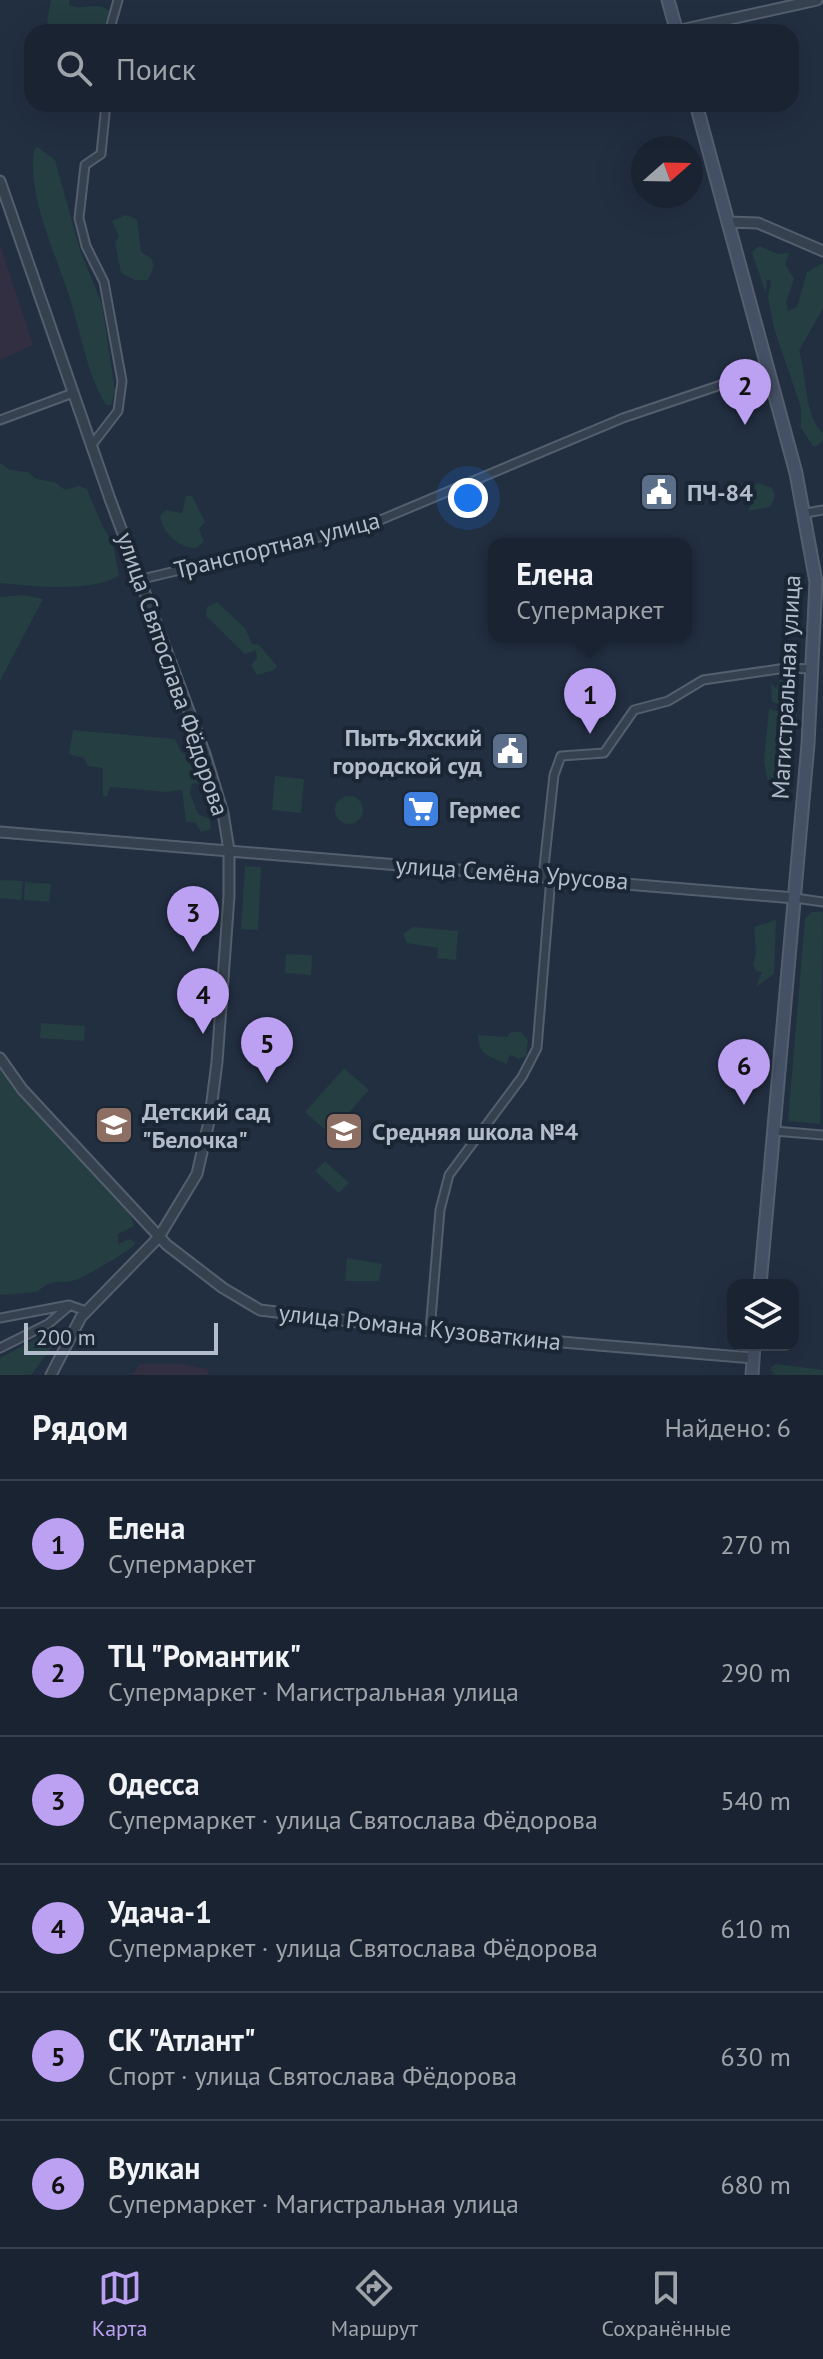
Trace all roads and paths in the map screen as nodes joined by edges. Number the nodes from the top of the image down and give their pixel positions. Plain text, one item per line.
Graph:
1 (118, 0) edge
2 (668, 0) edge
3 (817, 0) edge
4 (111, 24) edge
5 (674, 24) edge
6 (708, 24) edge
7 (105, 112) edge
8 (698, 112) edge
9 (0, 181) edge
10 (729, 222) junction
11 (823, 251) edge
12 (768, 369) junction
13 (73, 393) junction
14 (0, 420) edge
15 (91, 446) junction
16 (823, 510) edge
17 (806, 513) junction
18 (142, 579) junction
19 (813, 669) junction
20 (0, 832) edge
21 (229, 850) junction
22 (547, 876) junction
23 (795, 898) junction
24 (823, 902) edge
25 (0, 1058) edge
26 (774, 1131) junction
27 (823, 1135) edge
28 (159, 1237) junction
29 (761, 1279) edge
30 (69, 1305) junction
31 (86, 1311) junction
32 (0, 1318) edge
33 (430, 1331) junction
34 (0, 1348) edge
35 (754, 1351) edge
36 (753, 1358) junction
37 (51, 1375) edge
38 (752, 1375) edge

1 - 4 street
2 - 5 main road
3 - 6 street
7 - 15 street
8 - 10 main road, Магистральная улица
9 - 13 street, улица Святослава Фёдорова
10 - 11 street
10 - 12 main road, Магистральная улица
12 - 17 main road, Магистральная улица
12 - 18 street, Транспортная улица
13 - 14 street
13 - 15 street, улица Святослава Фёдорова
15 - 18 street, улица Святослава Фёдорова
16 - 17 street
17 - 19 main road, Магистральная улица
18 - 21 street, улица Святослава Фёдорова
19 - 22 street
19 - 23 main road, Магистральная улица
20 - 21 street
21 - 22 street, улица Семёна Урусова
21 - 28 street, улица Святослава Фёдорова
22 - 23 street, улица Семёна Урусова
22 - 33 street
23 - 24 street
23 - 26 main road, Магистральная улица
25 - 28 street, улица Романа Кузоваткина
26 - 27 street
26 - 29 main road, Магистральная улица
28 - 31 street, улица Святослава Фёдорова
28 - 33 street, улица Романа Кузоваткина
30 - 31 street
30 - 32 street
30 - 34 street
31 - 37 street, улица Святослава Фёдорова
33 - 36 street, улица Романа Кузоваткина
35 - 36 main road
36 - 38 main road

